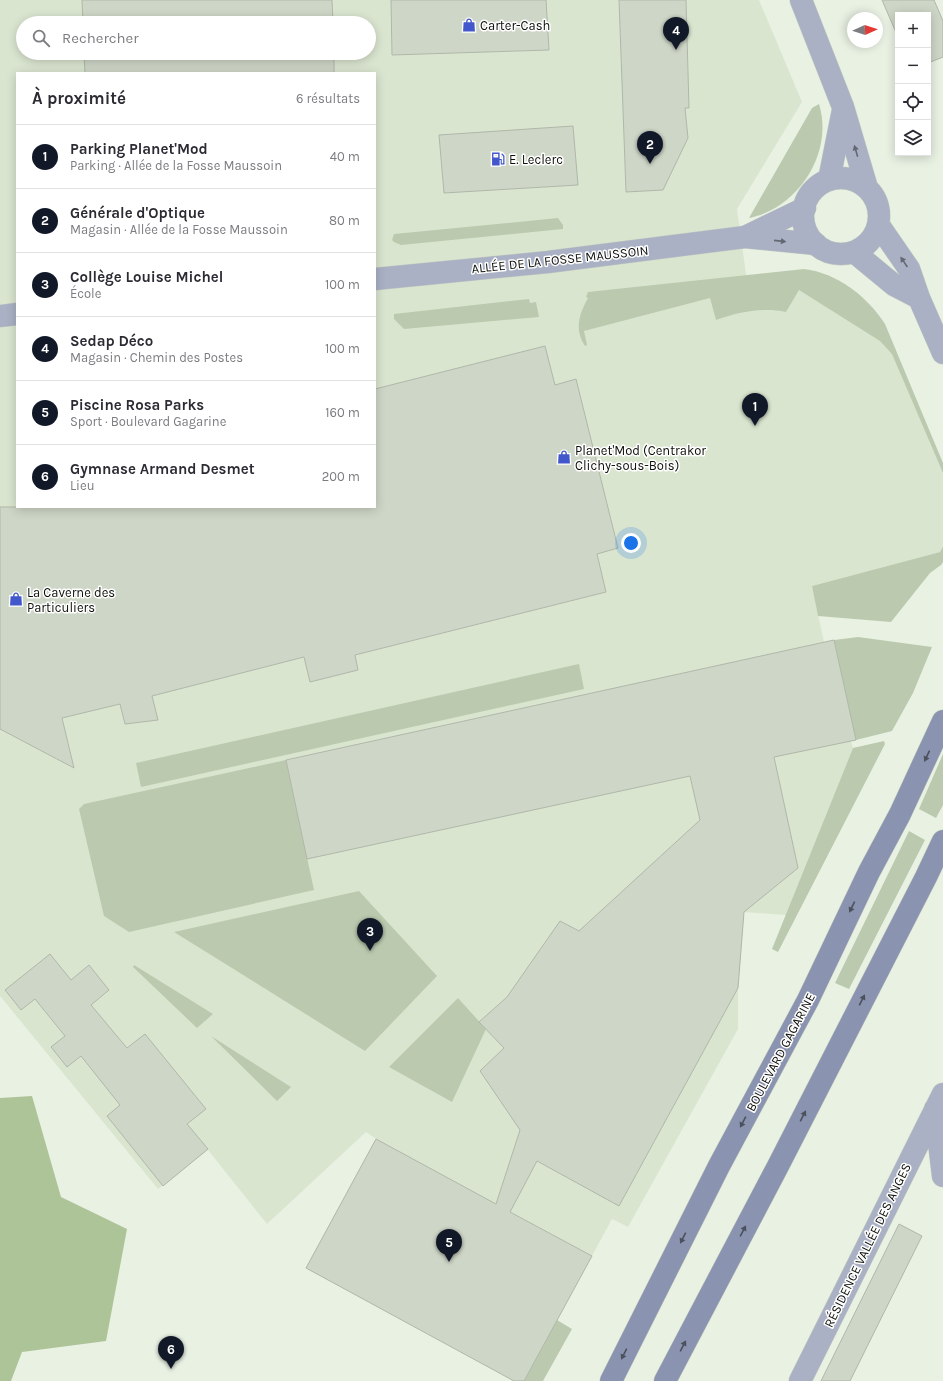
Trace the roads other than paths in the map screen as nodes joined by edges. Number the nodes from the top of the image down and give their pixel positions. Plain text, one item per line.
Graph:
1 (800, 0) edge
2 (844, 107) junction
3 (829, 180) junction
4 (867, 188) junction
5 (805, 208) junction
6 (878, 224) junction
7 (745, 237) junction
8 (816, 244) junction
9 (854, 252) junction
10 (376, 279) edge
11 (919, 298) junction
12 (16, 314) edge
13 (0, 316) edge
14 (943, 353) edge
15 (943, 720) edge
16 (943, 841) edge
17 (934, 878) edge
18 (939, 1101) edge
19 (943, 1176) edge
20 (611, 1381) edge
21 (665, 1381) edge
22 (800, 1381) edge

1 - 2 street
2 - 3 street
4 -> 2 street
3 - 4 street
3 - 5 street
4 - 6 street
5 - 7 street, ALLÉE DE LA FOSSE MAUSSOIN
5 - 8 street
6 - 9 street
11 -> 6 street
7 -> 8 street, ALLÉE DE LA FOSSE MAUSSOIN
7 - 10 street, ALLÉE DE LA FOSSE MAUSSOIN
8 - 9 street
9 - 11 street
11 - 14 street
12 - 13 street
15 -> 20 main road, BOULEVARD GAGARINE
16 - 17 main road
21 -> 17 main road
18 - 19 street, RÉSIDENCE VALLÉE DES ANGES
18 - 22 street, RÉSIDENCE VALLÉE DES ANGES

